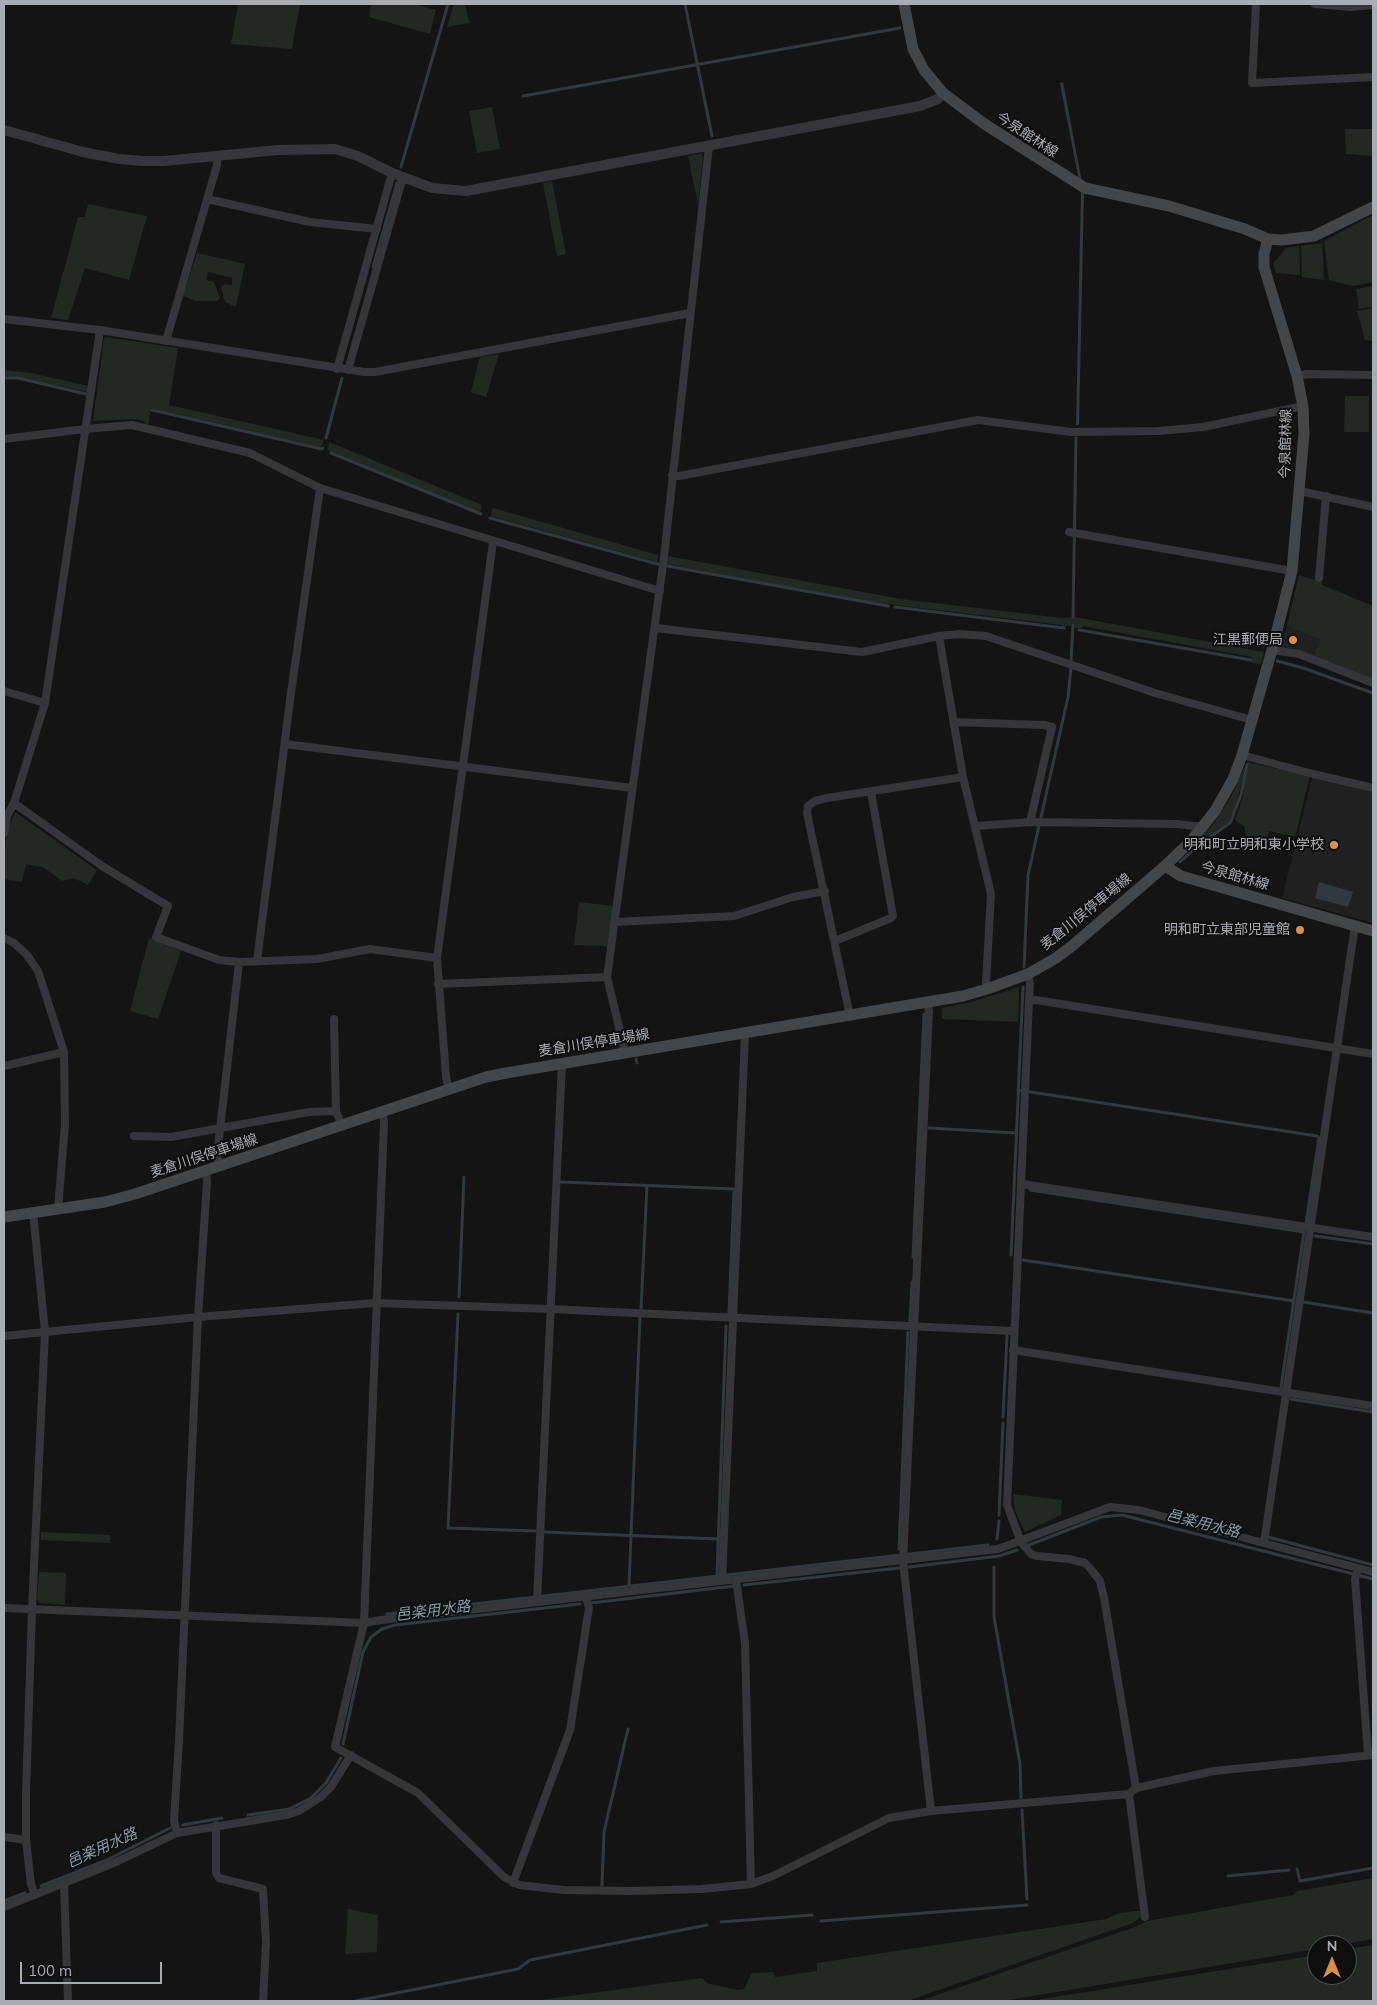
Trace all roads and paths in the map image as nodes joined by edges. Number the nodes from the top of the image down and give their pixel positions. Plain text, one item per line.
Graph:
1 (904, 4) edge
2 (1256, 4) edge
3 (1315, 4) edge
4 (1373, 5) edge
5 (1373, 77) edge
6 (943, 93) junction
7 (4, 130) edge
8 (708, 146) junction
9 (217, 156) junction
10 (392, 173) junction
11 (403, 177) junction
12 (208, 199) junction
13 (1373, 207) edge
14 (377, 229) junction
15 (1268, 239) junction
16 (690, 313) junction
17 (4, 320) edge
18 (100, 330) junction
19 (166, 341) junction
20 (338, 368) junction
21 (348, 370) junction
22 (1373, 375) edge
23 (1297, 376) junction
24 (1303, 406) junction
25 (86, 429) junction
26 (4, 440) edge
27 (672, 475) junction
28 (320, 488) junction
29 (1300, 491) junction
30 (1326, 496) junction
31 (1373, 507) edge
32 (1070, 532) dead end
33 (493, 542) junction
34 (1292, 571) junction
35 (1319, 578) dead end
36 (660, 591) junction
37 (656, 628) junction
38 (938, 636) junction
39 (1272, 650) junction
40 (1373, 683) edge
41 (4, 691) edge
42 (45, 703) junction
43 (1252, 720) junction
44 (954, 722) junction
45 (285, 744) junction
46 (1242, 755) junction
47 (462, 766) junction
48 (963, 777) junction
49 (632, 788) junction
50 (1373, 788) edge
51 (871, 792) junction
52 (14, 803) junction
53 (6, 816) edge
54 (1030, 822) junction
55 (976, 826) junction
56 (1202, 827) junction
57 (4, 833) edge
58 (1165, 866) junction
59 (825, 891) junction
60 (616, 922) junction
61 (1355, 925) junction
62 (1373, 931) edge
63 (4, 938) edge
64 (835, 941) junction
65 (437, 958) junction
66 (257, 961) junction
67 (239, 962) junction
68 (1028, 974) junction
69 (607, 977) junction
70 (438, 984) junction
71 (987, 989) junction
72 (1029, 1001) junction
73 (927, 1003) junction
74 (850, 1016) junction
75 (334, 1019) dead end
76 (744, 1034) junction
77 (1336, 1048) junction
78 (64, 1052) junction
79 (625, 1052) junction
80 (1373, 1054) edge
81 (562, 1063) junction
82 (4, 1066) edge
83 (449, 1090) junction
84 (336, 1111) junction
85 (382, 1112) junction
86 (342, 1126) junction
87 (221, 1129) junction
88 (134, 1136) dead end
89 (220, 1167) junction
90 (206, 1172) junction
91 (1022, 1184) junction
92 (58, 1209) junction
93 (33, 1212) junction
94 (4, 1217) edge
95 (1310, 1228) junction
96 (1373, 1237) edge
97 (375, 1303) junction
98 (550, 1309) junction
99 (198, 1317) junction
100 (733, 1318) junction
101 (914, 1328) junction
102 (1014, 1331) junction
103 (45, 1332) junction
104 (4, 1336) edge
105 (1013, 1350) junction
106 (1286, 1393) junction
107 (1373, 1406) edge
108 (1021, 1542) junction
109 (1264, 1543) junction
110 (903, 1560) junction
111 (1357, 1572) junction
112 (1373, 1572) edge
113 (736, 1580) junction
114 (722, 1581) junction
115 (586, 1597) junction
116 (537, 1602) junction
117 (4, 1608) edge
118 (32, 1609) junction
119 (184, 1616) junction
120 (364, 1623) junction
121 (351, 1755) junction
122 (1371, 1755) edge
123 (1136, 1788) junction
124 (1129, 1794) junction
125 (931, 1811) junction
126 (216, 1825) junction
127 (177, 1833) junction
128 (4, 1837) edge
129 (26, 1840) junction
130 (513, 1883) junction
131 (64, 1884) junction
132 (751, 1884) junction
133 (35, 1895) junction
134 (4, 1907) edge
135 (1146, 1917) dead end
136 (68, 2001) edge
137 (263, 2001) edge

1 - 6 main road, 今泉館林線
2 - 5 street
3 - 4 street
6 - 8 street
6 - 15 main road, 今泉館林線
7 - 9 street
8 - 11 street
8 - 16 street
9 - 10 street
9 - 12 street
10 - 11 street
10 - 14 street
11 - 21 street
12 - 14 street
12 - 19 street
13 - 15 main road
14 - 20 street
15 - 23 main road, 今泉館林線
16 - 21 street
16 - 27 street
17 - 18 street
18 - 19 street
18 - 25 street
19 - 20 street
20 - 21 street
22 - 23 street
23 - 24 main road, 今泉館林線
24 - 27 street
24 - 29 main road, 今泉館林線
25 - 26 street
25 - 28 street
25 - 42 street
27 - 36 street
28 - 33 street
28 - 45 street
29 - 30 street
29 - 34 main road, 今泉館林線
30 - 31 street
30 - 35 street
32 - 34 street
33 - 36 street
33 - 47 street
34 - 39 main road, 今泉館林線
36 - 37 street
37 - 38 street
37 - 49 street
38 - 43 street
38 - 44 street
39 - 40 street
39 - 43 main road, 今泉館林線
41 - 42 street
42 - 52 street
43 - 46 main road, 今泉館林線
44 - 48 street
44 - 54 street
45 - 47 street
45 - 66 street
46 - 50 street
46 - 56 main road, 今泉館林線
47 - 49 street
47 - 65 street
48 - 51 street
48 - 55 street
49 - 60 street
51 - 59 street
51 - 64 street
52 - 53 street
52 - 67 street
53 - 57 street
54 - 55 street
54 - 56 street
55 - 71 street
56 - 58 main road, 今泉館林線
58 - 61 main road, 今泉館林線
58 - 68 main road, 麦倉川俣停車場線
59 - 60 street
59 - 64 street
60 - 69 street
61 - 62 main road, 今泉館林線
61 - 77 street
63 - 78 street
64 - 74 street
65 - 66 street
65 - 70 street
66 - 67 street
67 - 87 street
68 - 71 main road, 麦倉川俣停車場線
68 - 72 street
69 - 70 street
69 - 79 street
70 - 83 street
71 - 73 main road, 麦倉川俣停車場線
72 - 77 street
72 - 91 street
73 - 74 main road, 麦倉川俣停車場線
73 - 101 street
74 - 76 main road, 麦倉川俣停車場線
75 - 84 street
76 - 79 main road, 麦倉川俣停車場線
76 - 100 street
77 - 80 street
77 - 95 street
78 - 82 street
78 - 92 street
79 - 81 main road, 麦倉川俣停車場線
81 - 83 main road, 麦倉川俣停車場線
81 - 98 street
83 - 85 main road, 麦倉川俣停車場線
84 - 86 street
84 - 87 street
85 - 86 main road, 麦倉川俣停車場線
85 - 97 street
86 - 89 main road, 麦倉川俣停車場線
87 - 88 street
87 - 89 street
89 - 90 main road, 麦倉川俣停車場線
90 - 92 main road, 麦倉川俣停車場線
90 - 99 street
91 - 95 street
91 - 102 street
92 - 93 main road, 麦倉川俣停車場線
93 - 94 main road, 麦倉川俣停車場線
93 - 103 street
95 - 96 street
95 - 106 street
97 - 98 street
97 - 99 street
97 - 120 street
98 - 100 street
98 - 116 street
99 - 103 street
99 - 119 street
100 - 101 street
100 - 114 street
101 - 102 street
101 - 110 street
102 - 105 street
103 - 104 street
103 - 118 street
105 - 106 street
105 - 108 street
106 - 107 street
106 - 109 street
108 - 109 street
108 - 110 street
108 - 123 street
109 - 111 street
110 - 113 street
110 - 125 street
111 - 112 street
111 - 122 street
113 - 114 street
113 - 132 street
114 - 115 street
115 - 116 street
115 - 130 street
116 - 120 street
117 - 118 street
118 - 119 street
118 - 129 street
119 - 120 street
119 - 127 street
120 - 121 street
121 - 126 street
121 - 130 street
122 - 123 street
123 - 124 street
124 - 125 street
124 - 135 street
125 - 132 street
126 - 127 street
126 - 137 street
127 - 131 street
128 - 129 street
129 - 133 street
130 - 132 street
131 - 133 street
131 - 136 street
133 - 134 street

